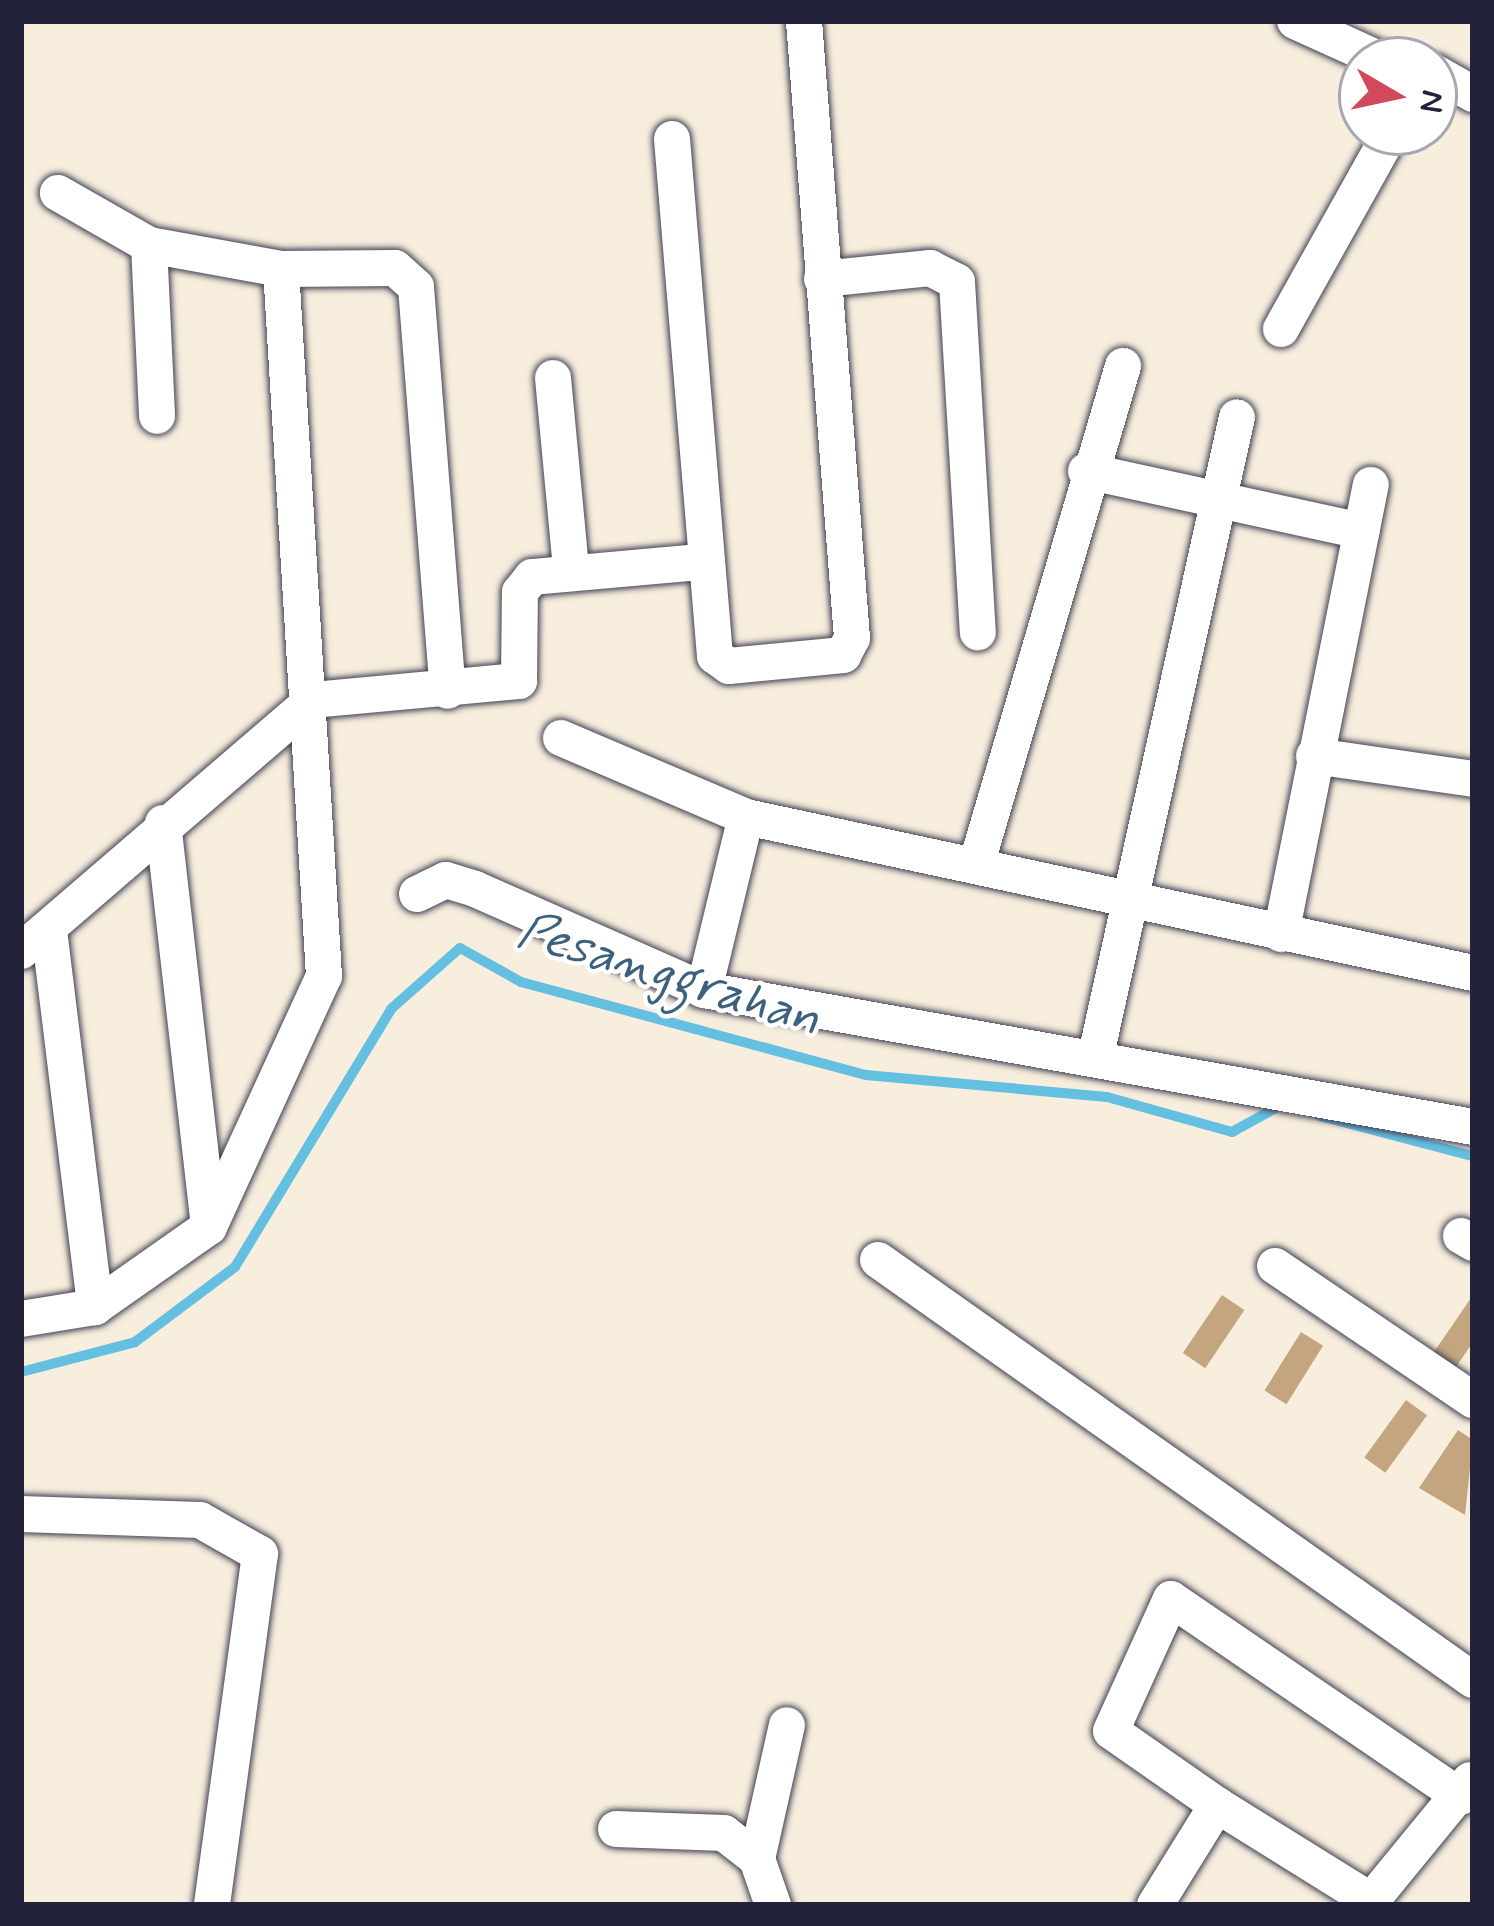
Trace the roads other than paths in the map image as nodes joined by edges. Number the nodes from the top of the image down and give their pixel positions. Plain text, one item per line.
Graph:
1 (804, 21) edge
2 (1295, 21) edge
3 (1338, 40) edge
4 (672, 139) dead end
5 (1378, 156) edge
6 (58, 193) dead end
7 (149, 244) junction
8 (281, 269) junction
9 (822, 279) junction
10 (1281, 328) dead end
11 (1124, 366) dead end
12 (554, 378) dead end
13 (157, 416) dead end
14 (1237, 417) dead end
15 (1086, 471) junction
16 (1371, 485) dead end
17 (1214, 499) junction
18 (1362, 531) junction
19 (701, 562) junction
20 (571, 570) junction
21 (978, 632) dead end
22 (448, 691) junction
23 (313, 700) junction
24 (561, 738) dead end
25 (1314, 755) junction
26 (1473, 778) edge
27 (746, 817) junction
28 (163, 823) junction
29 (979, 859) junction
30 (417, 894) dead end
31 (1131, 906) junction
32 (1281, 934) junction
33 (35, 940) edge
34 (1473, 973) edge
35 (704, 990) junction
36 (1096, 1055) junction
37 (1473, 1127) edge
38 (209, 1227) junction
39 (878, 1260) dead end
40 (1275, 1266) dead end
41 (95, 1307) junction
42 (21, 1319) edge
43 (1473, 1400) edge
44 (21, 1514) edge
45 (1473, 1680) edge
46 (788, 1725) dead end
47 (1217, 1805) junction
48 (616, 1829) dead end
49 (757, 1859) junction
50 (1370, 1903) edge
51 (212, 1905) edge
52 (773, 1905) edge
53 (1155, 1905) edge

1 - 9 street
2 - 3 street
4 - 19 street
5 - 10 street
6 - 7 street
7 - 8 street
7 - 13 street
8 - 22 street
8 - 23 street
9 - 19 street
9 - 21 street
11 - 15 street
12 - 20 street
14 - 17 street
15 - 17 street
15 - 29 street
16 - 18 street
17 - 18 street
17 - 31 street
18 - 25 street
19 - 20 street
20 - 22 street
22 - 23 street
23 - 28 street
23 - 38 street
24 - 27 street
25 - 26 street
25 - 32 street
27 - 29 street
27 - 35 street
28 - 33 street
28 - 38 street
29 - 31 street
30 - 35 street
31 - 32 street
31 - 36 street
32 - 34 street
33 - 41 street
35 - 36 street
36 - 37 street
38 - 41 street
39 - 45 street
40 - 43 street
41 - 42 street
44 - 51 street
46 - 49 street
47 - 50 street
47 - 50 street
47 - 53 street
48 - 49 street
49 - 52 street

